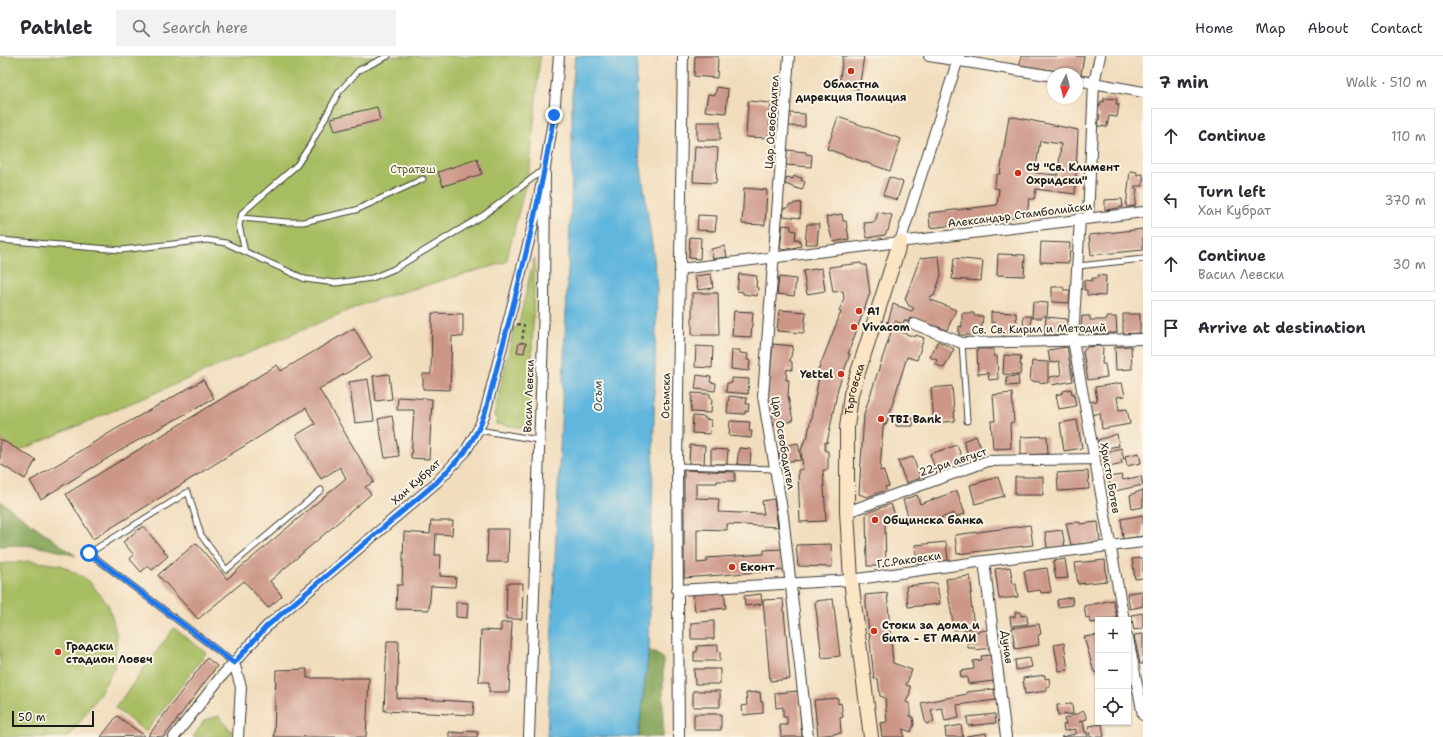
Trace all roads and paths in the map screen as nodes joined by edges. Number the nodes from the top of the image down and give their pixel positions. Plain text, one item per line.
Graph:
1 (388, 56) edge
2 (559, 56) edge
3 (683, 56) edge
4 (789, 56) edge
5 (929, 56) edge
6 (1100, 56) edge
7 (958, 58) edge
8 (1047, 75) edge
9 (1083, 81) edge
10 (1094, 83) junction
11 (1143, 92) edge
12 (546, 168) junction
13 (423, 179) dead end
14 (1143, 212) edge
15 (241, 218) junction
16 (1084, 218) junction
17 (0, 240) edge
18 (900, 242) junction
19 (245, 252) junction
20 (773, 259) junction
21 (1143, 259) edge
22 (1078, 266) junction
23 (680, 269) junction
24 (875, 318) junction
25 (517, 324) dead end
26 (914, 324) joint
27 (1143, 339) edge
28 (1073, 340) junction
29 (522, 343) dead end
30 (962, 343) junction
31 (967, 420) dead end
32 (478, 430) junction
33 (539, 440) junction
34 (1095, 459) junction
35 (677, 466) junction
36 (776, 469) junction
37 (321, 490) dead end
38 (847, 512) junction
39 (1143, 542) edge
40 (1110, 547) junction
41 (984, 561) junction
42 (851, 580) junction
43 (789, 584) junction
44 (677, 590) junction
45 (1123, 617) edge
46 (1131, 653) edge
47 (234, 663) junction
48 (1143, 715) edge
49 (174, 737) edge
50 (238, 737) edge
51 (529, 737) edge
52 (679, 737) edge
53 (808, 737) edge
54 (871, 737) edge
55 (1006, 737) edge

1 - 15 lane
2 - 12 street, Васил Левски
3 - 23 street, Осъмска
4 - 20 street, Цар Освободител
5 - 7 street
6 - 10 street
7 - 8 street
7 - 18 street, Търговска
9 - 10 street
10 - 11 street
10 - 16 street
12 - 19 lane
12 - 32 street, Хан Кубрат
12 - 33 street, Васил Левски
13 - 15 lane
14 - 16 street, Александър Стамболийски
15 - 19 lane
16 - 18 street, Александър Стамболийски
16 - 22 street, Христо Ботев
17 - 19 lane
18 - 20 street, Александър Стамболийски
18 - 24 street, Търговска
20 - 23 street, Александър Стамболийски
20 - 36 street, Цар Освободител
21 - 22 lane
22 - 28 street, Христо Ботев
23 - 35 street, Осъмска
24 - 26 path
24 - 38 street, Търговска
25 - 29 path
26 - 30 street, Св. Св. Кирил и Методий
27 - 28 street, Св. Св. Кирил и Методий
28 - 30 street, Св. Св. Кирил и Методий
28 - 34 street, Христо Ботев
30 - 31 lane
32 - 33 lane
32 - 47 street, Хан Кубрат
33 - 51 street, Васил Левски
34 - 38 street, 22-ри август
34 - 40 street, Христо Ботев
35 - 36 lane
35 - 44 street, Осъмска
36 - 43 street, Цар Освободител
37 - 47 lane
38 - 42 street, Търговска
39 - 40 street, Г.С.Раковски
40 - 41 street, Г.С.Раковски
40 - 45 street, Христо Ботев
41 - 42 street, Г.С.Раковски
41 - 55 street, Дунав
42 - 43 street, Г.С.Раковски
42 - 54 street, Търговска
43 - 44 street, Г.С.Раковски
43 - 53 street, Цар Освободител
44 - 52 street, Осъмска
46 - 48 street
47 - 49 street, Хан Кубрат
47 - 50 street

